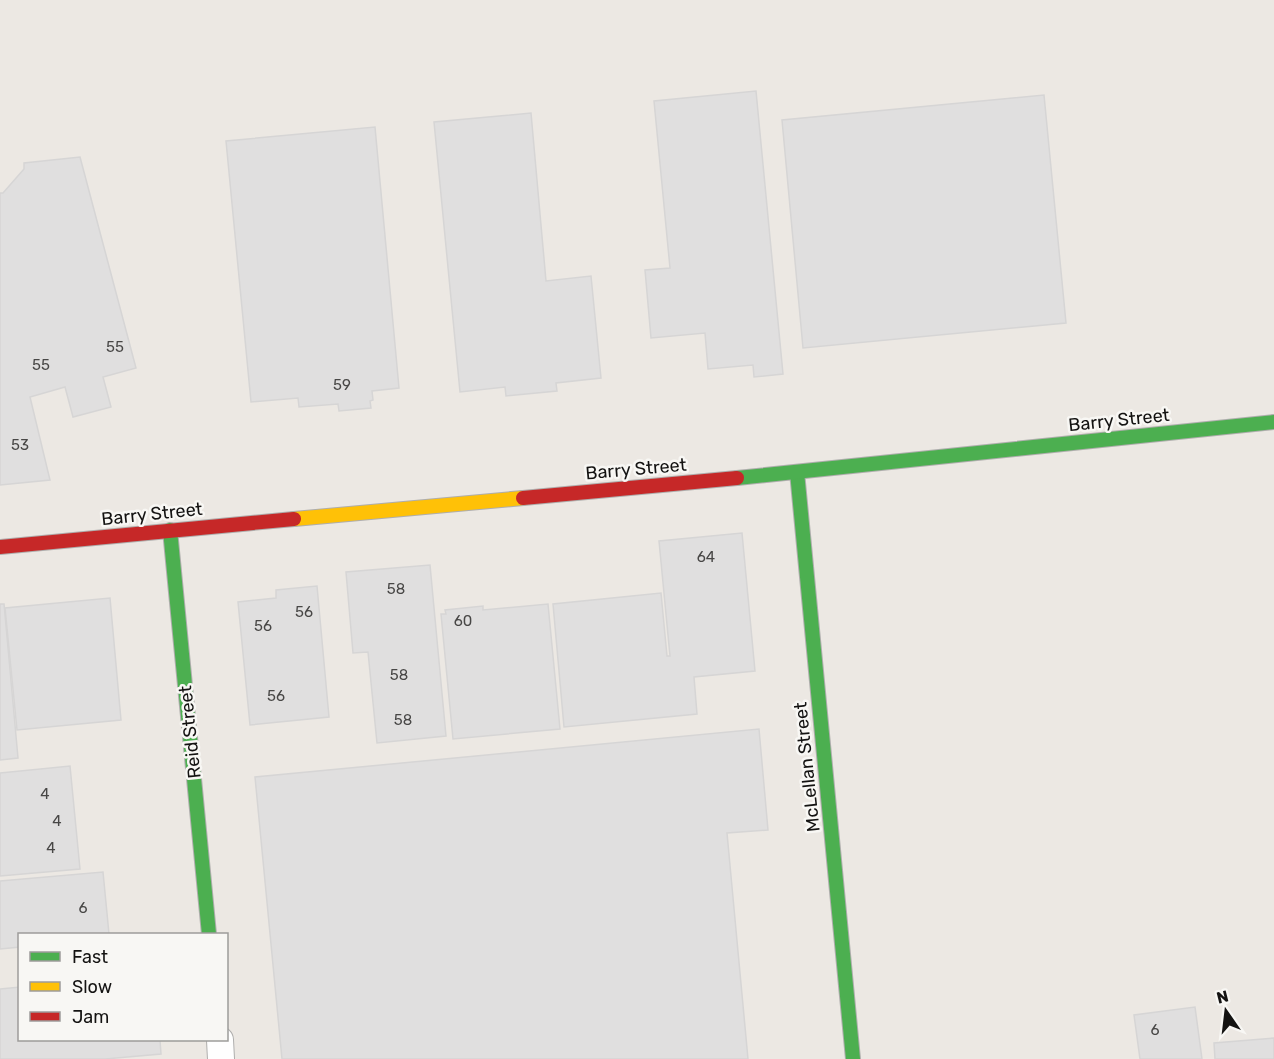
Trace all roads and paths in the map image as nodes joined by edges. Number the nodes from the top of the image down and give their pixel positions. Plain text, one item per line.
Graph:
1 (1274, 422) edge
2 (796, 472) junction
3 (170, 530) junction
4 (0, 547) edge
5 (209, 933) edge
6 (220, 1041) edge
7 (222, 1059) edge
8 (853, 1059) edge

1 - 2 main road, Barry Street
2 - 3 main road, Barry Street
2 - 8 main road, McLellan Street
3 - 4 main road, Barry Street
3 - 5 main road, Reid Street
6 - 7 street

